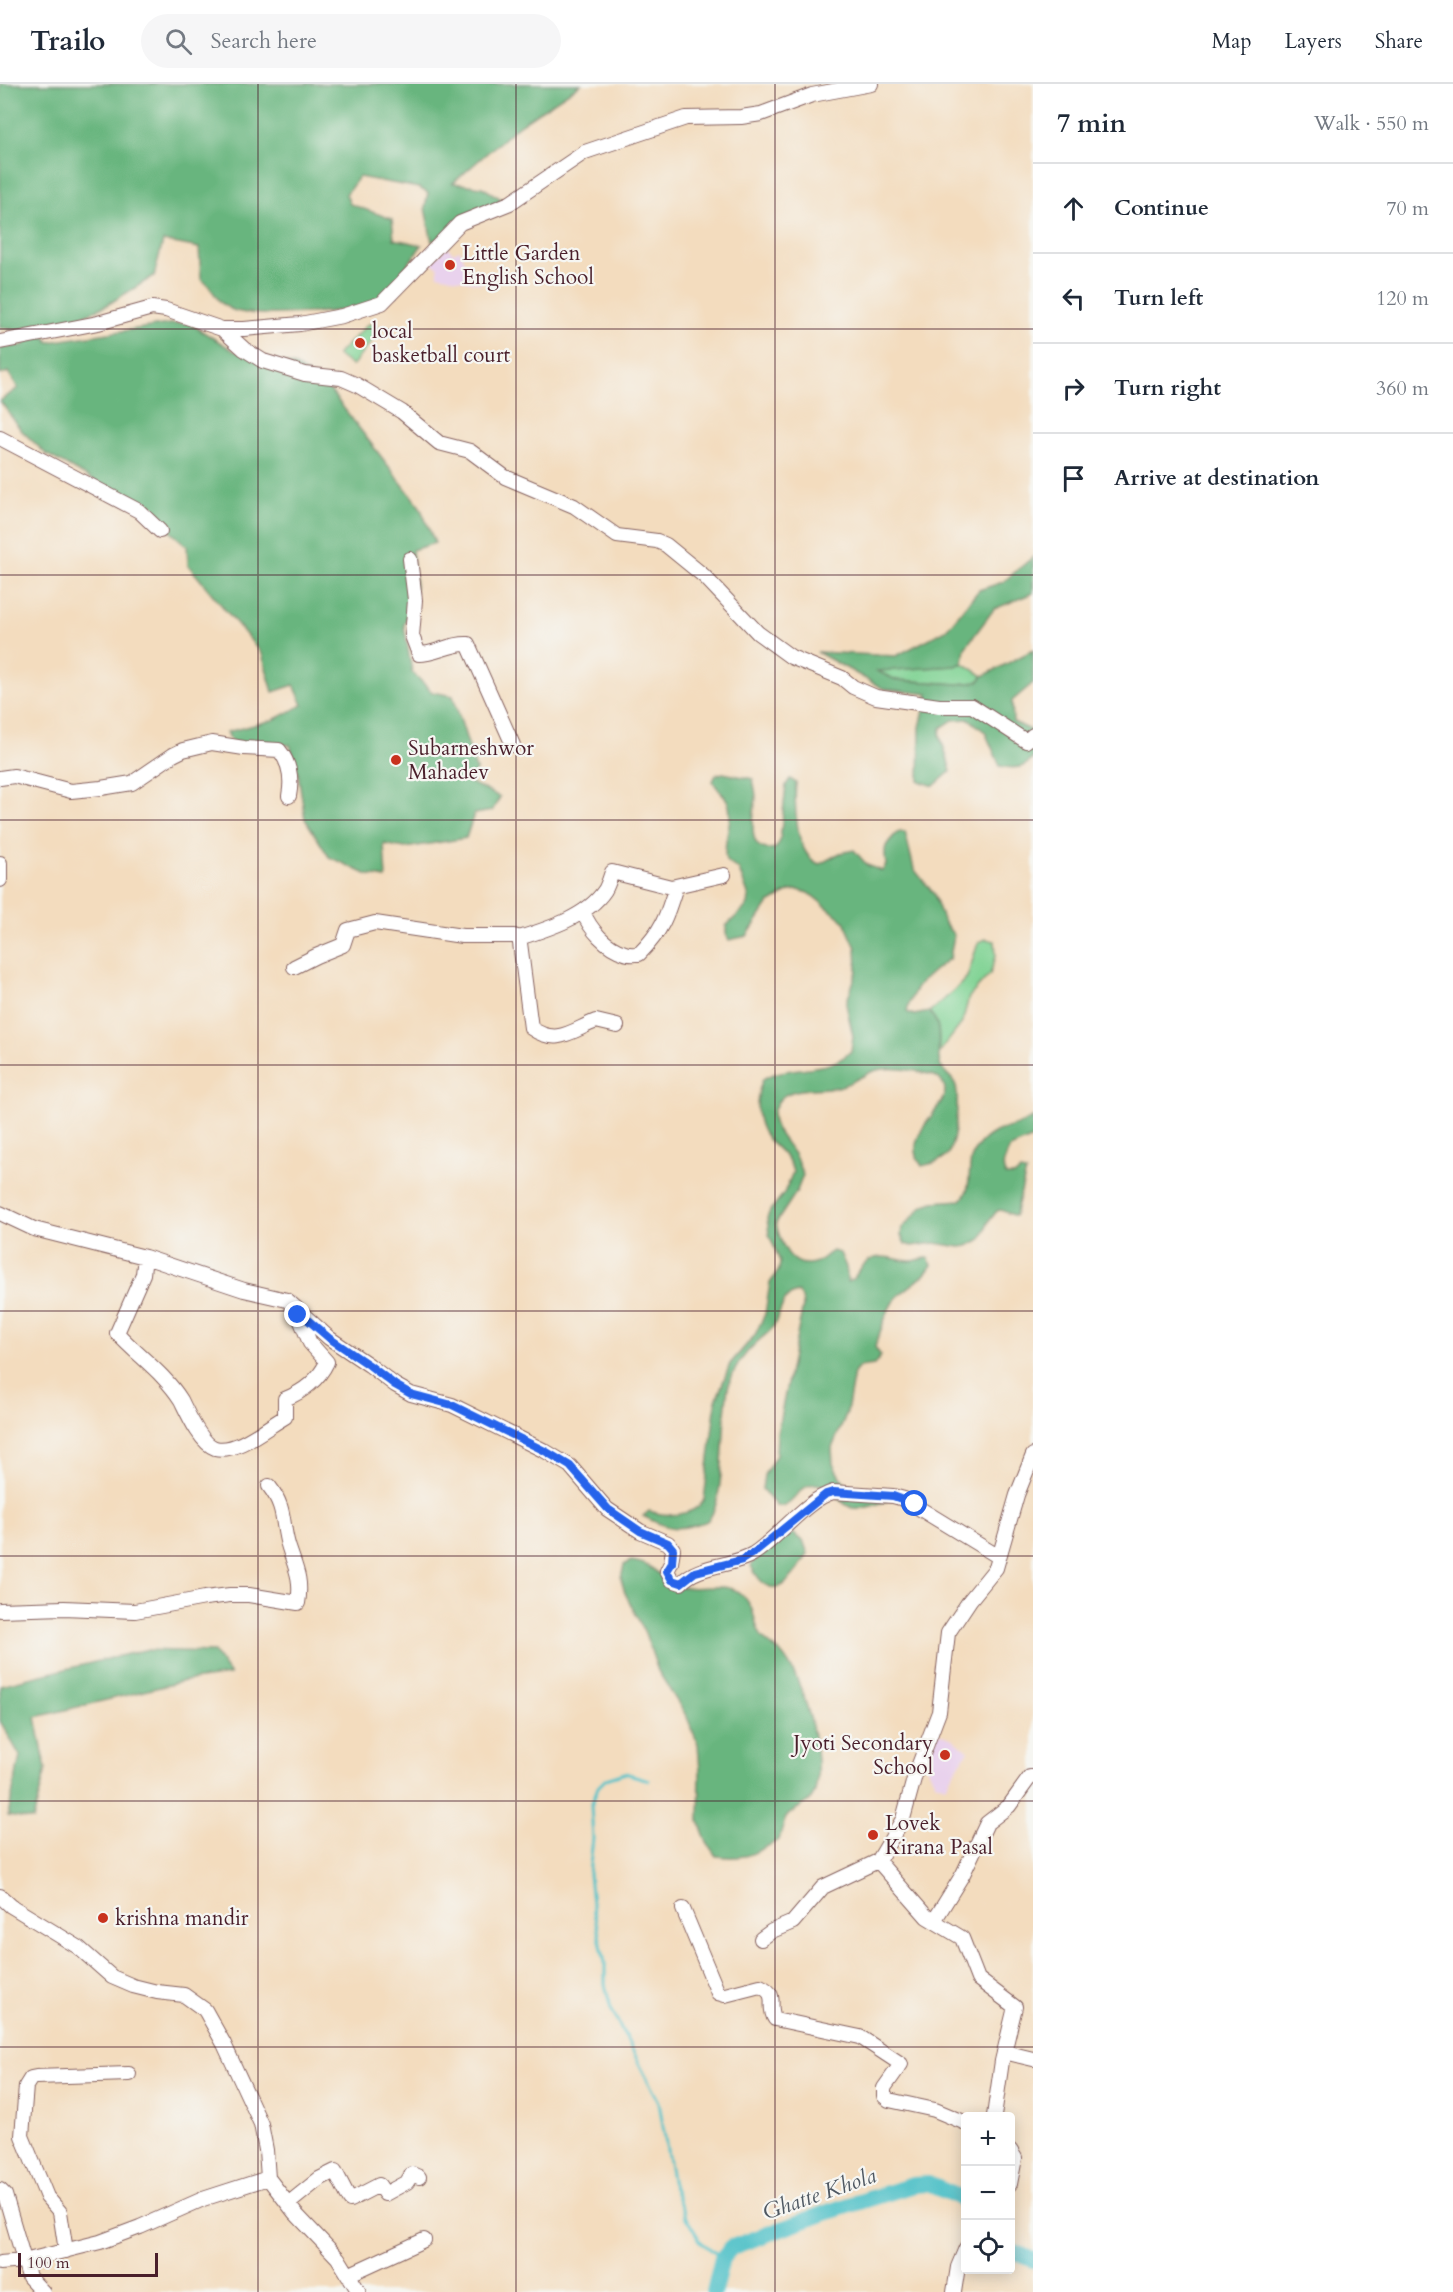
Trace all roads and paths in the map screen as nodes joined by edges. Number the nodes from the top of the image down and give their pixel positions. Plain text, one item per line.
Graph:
1 (871, 84) edge
2 (222, 329) junction
3 (0, 342) edge
4 (0, 438) edge
5 (160, 531) dead end
6 (410, 559) dead end
7 (1033, 735) edge
8 (513, 745) dead end
9 (0, 778) edge
10 (289, 796) dead end
11 (0, 863) edge
12 (724, 874) dead end
13 (0, 880) edge
14 (676, 886) junction
15 (583, 912) junction
16 (519, 938) junction
17 (294, 967) dead end
18 (617, 1026) dead end
19 (0, 1213) edge
20 (145, 1257) junction
21 (294, 1308) junction
22 (1033, 1455) edge
23 (269, 1486) dead end
24 (999, 1557) junction
25 (0, 1610) edge
26 (1033, 1777) edge
27 (878, 1861) junction
28 (0, 1896) edge
29 (683, 1909) dead end
30 (934, 1921) junction
31 (761, 1940) dead end
32 (1004, 2052) junction
33 (1033, 2059) edge
34 (129, 2074) dead end
35 (995, 2112) edge
36 (961, 2121) edge
37 (419, 2177) dead end
38 (268, 2178) junction
39 (0, 2190) edge
40 (288, 2204) junction
41 (424, 2240) dead end
42 (66, 2251) junction
43 (961, 2260) edge
44 (24, 2262) junction
45 (0, 2263) edge
46 (348, 2275) junction
47 (43, 2292) edge
48 (359, 2292) edge
49 (954, 2292) edge

1 - 2 street
2 - 3 street
2 - 7 street
4 - 5 street
6 - 8 street
9 - 10 street
11 - 13 street
12 - 14 street
14 - 15 street
14 - 15 street
15 - 16 street
16 - 17 street
16 - 18 street
19 - 20 street
20 - 21 street
20 - 21 street
21 - 24 street
22 - 24 street
23 - 25 street
24 - 27 street
26 - 30 street
27 - 30 street
27 - 31 street
28 - 38 street
29 - 36 street
30 - 32 street
32 - 33 street
32 - 35 street
34 - 42 street
37 - 40 street
38 - 40 street
38 - 42 street
39 - 44 street
40 - 46 street
41 - 46 street
42 - 44 street
43 - 49 street
44 - 45 street
44 - 47 street
46 - 48 street

